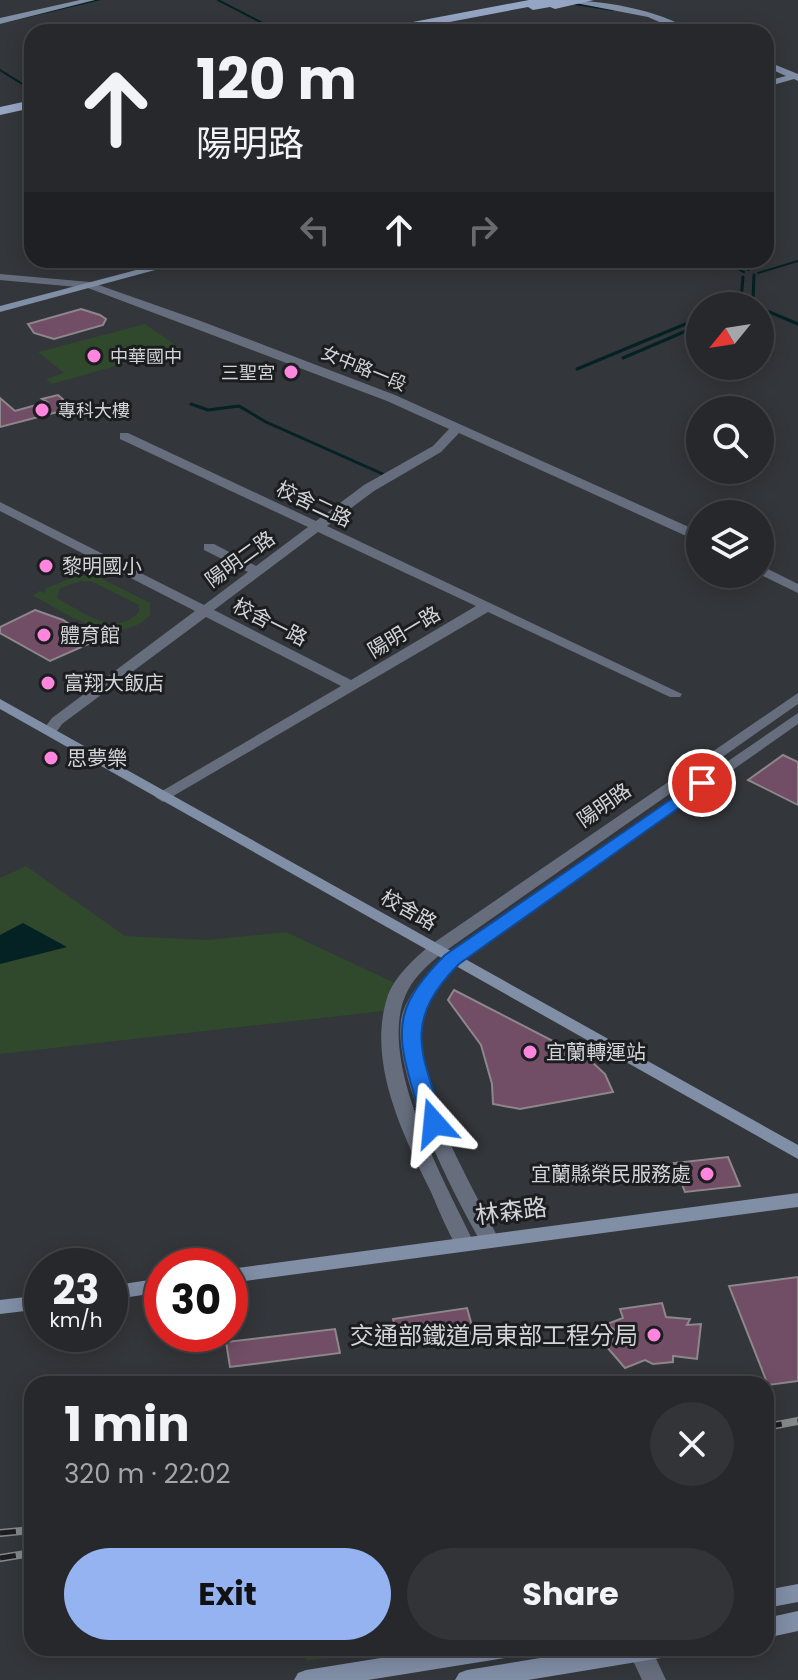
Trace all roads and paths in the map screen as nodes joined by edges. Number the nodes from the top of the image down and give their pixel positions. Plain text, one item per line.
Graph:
1 (91, 0) edge
2 (526, 0) edge
3 (546, 0) edge
4 (573, 1) edge
5 (0, 21) edge
6 (402, 24) edge
7 (422, 24) edge
8 (448, 24) edge
9 (464, 24) edge
10 (671, 24) edge
11 (774, 67) edge
12 (797, 77) edge
13 (774, 82) edge
14 (24, 104) edge
15 (0, 108) edge
16 (156, 268) edge
17 (0, 277) edge
18 (90, 285) junction
19 (0, 309) edge
20 (458, 427) junction
21 (124, 436) dead end
22 (0, 506) edge
23 (318, 528) junction
24 (686, 531) edge
25 (209, 547) dead end
26 (256, 571) junction
27 (774, 576) edge
28 (798, 589) edge
29 (487, 606) junction
30 (202, 611) junction
31 (352, 686) junction
32 (675, 694) dead end
33 (798, 697) edge
34 (0, 703) edge
35 (798, 717) edge
36 (50, 731) junction
37 (163, 797) junction
38 (444, 955) junction
39 (798, 1153) edge
40 (798, 1200) edge
41 (489, 1239) junction
42 (464, 1243) junction
43 (248, 1273) edge
44 (24, 1304) edge
45 (0, 1307) edge
46 (798, 1593) edge
47 (774, 1598) edge
48 (798, 1621) edge
49 (774, 1626) edge
50 (455, 1656) edge
51 (614, 1656) edge
52 (652, 1656) edge
53 (306, 1680) edge
54 (467, 1680) edge
55 (654, 1680) edge

1 - 5 street
2 - 6 main road
3 - 7 main road
4 - 8 main road
4 - 9 main road
4 - 10 street
11 - 12 street
12 - 13 street
14 - 15 main road
16 - 18 street
17 - 18 street, 女中路一段
18 - 19 street
18 - 20 street, 女中路一段
20 - 23 street, 陽明二路
20 - 24 street, 女中路一段
21 - 23 street, 校舍二路
22 - 30 street, 校舍一路
23 - 26 street, 陽明二路
23 - 29 street, 校舍二路
25 - 26 street
26 - 30 street, 陽明二路
27 - 28 street
29 - 31 street, 陽明一路
29 - 32 street
30 - 31 street, 校舍一路
30 - 36 street, 陽明二路
31 - 37 street, 陽明一路
33 - 38 street, 陽明路
34 - 36 street, 校舍路
35 - 38 street, 陽明路
36 - 37 street, 校舍路
37 - 38 street, 校舍路
38 - 39 street, 校舍路
38 - 41 street
38 - 42 street
40 - 41 street, 林森路
41 - 42 street, 林森路
42 - 43 street, 林森路
44 - 45 street
46 - 47 street
48 - 49 street
50 - 53 street
51 - 54 street
52 - 55 street

